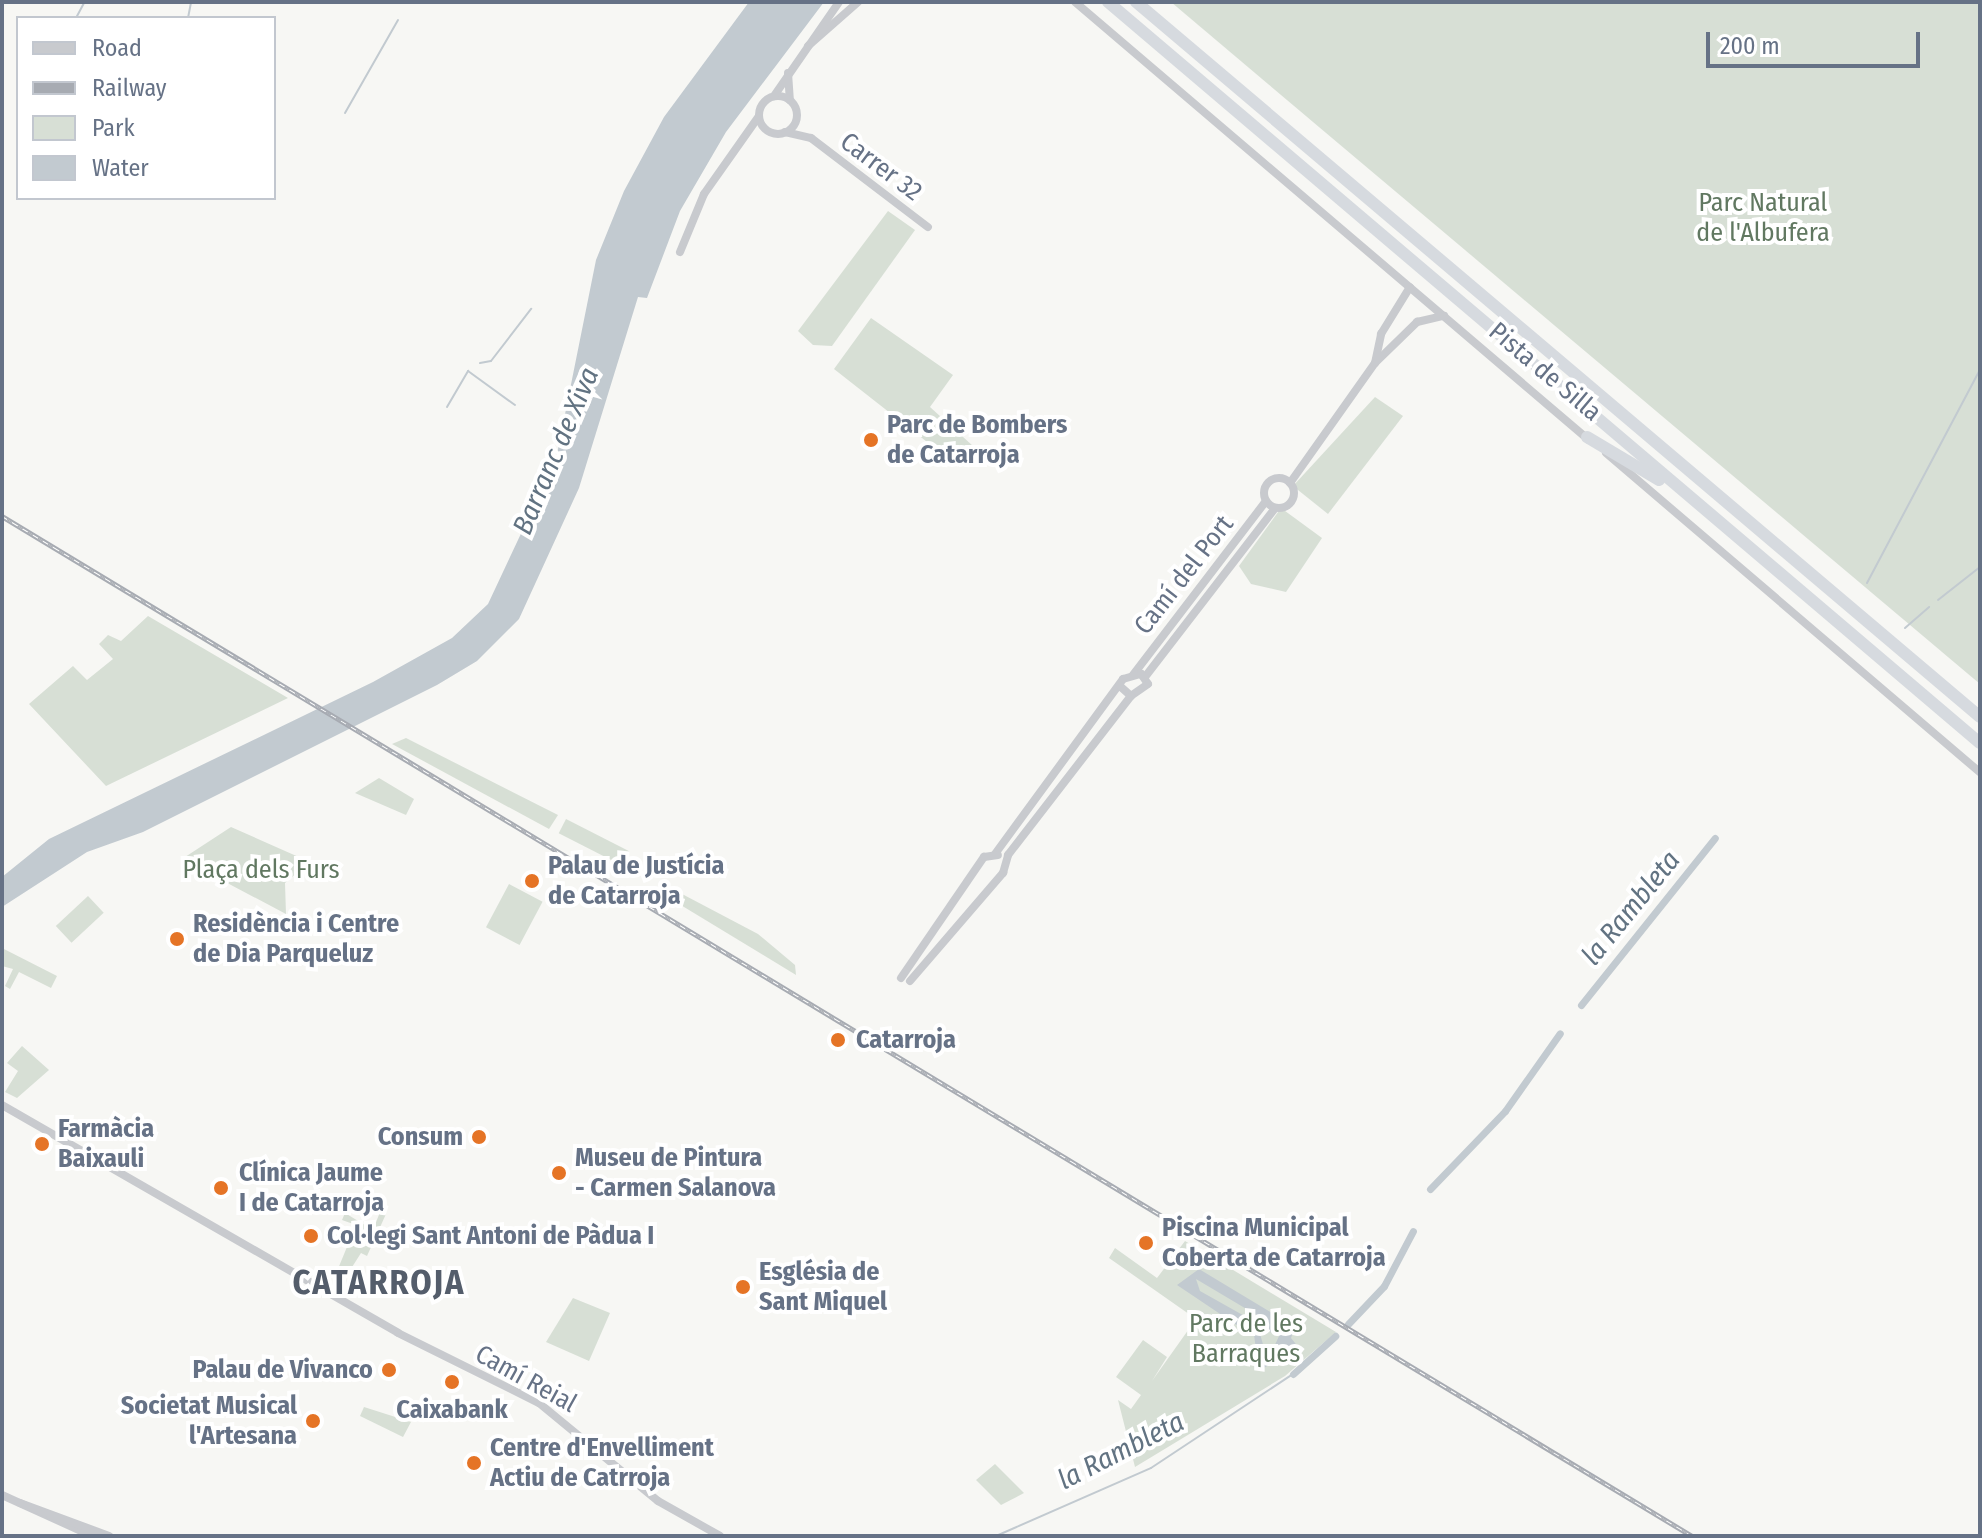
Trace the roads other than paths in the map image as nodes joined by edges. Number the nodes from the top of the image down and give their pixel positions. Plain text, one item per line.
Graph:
1 (839, 2) edge
2 (858, 2) edge
3 (1075, 2) edge
4 (1108, 2) edge
5 (1136, 2) edge
6 (1148, 2) edge
7 (1164, 23) junction
8 (793, 61) junction
9 (788, 73) junction
10 (774, 96) junction
11 (790, 100) junction
12 (759, 116) junction
13 (797, 118) junction
14 (766, 130) junction
15 (785, 132) junction
16 (811, 138) junction
17 (732, 147) junction
18 (928, 227) dead end
19 (680, 252) dead end
20 (1410, 287) junction
21 (1444, 316) junction
22 (1375, 363) junction
23 (1587, 437) junction
24 (1287, 481) junction
25 (1266, 501) junction
26 (1275, 508) junction
27 (1707, 512) junction
28 (1133, 675) junction
29 (1145, 677) junction
30 (1120, 686) junction
31 (1131, 696) junction
32 (1980, 717) edge
33 (1980, 743) edge
34 (1980, 772) edge
35 (995, 854) junction
36 (1005, 864) junction
37 (981, 867) junction
38 (992, 878) junction
39 (2, 1105) edge
40 (2, 1495) edge
41 (19, 1503) junction
42 (92, 1536) edge
43 (109, 1536) edge
44 (720, 1536) edge

1 - 8 street
2 - 8 street
3 - 20 street
4 - 27 highway, Pista de Silla
5 - 7 highway, Pista de Silla
6 - 7 highway
7 - 32 highway, Pista de Silla
8 - 9 street
9 - 10 street
9 - 11 street
10 - 11 street
10 - 12 street
11 - 13 street
12 - 14 street
12 - 17 street
13 - 15 street
13 - 16 street, Carrer 32
14 - 15 street
14 - 17 street
15 - 16 street, Carrer 32
16 - 18 street, Carrer 32
17 - 19 street
20 - 21 street
20 - 22 street
21 - 22 street
21 - 23 street
22 - 24 street
23 - 27 highway
23 - 34 street
24 - 25 street, Camí del Port
24 - 26 street, Camí del Port
25 - 26 street
25 - 28 street, Camí del Port
26 - 29 street, Camí del Port
27 - 33 highway, Pista de Silla
28 - 29 street
28 - 30 street, Camí del Port
29 - 31 street, Camí del Port
30 - 31 street
30 - 35 street
31 - 36 street
35 - 36 street
35 - 37 street
36 - 38 street
37 - 38 street
37 - 38 street
39 - 44 street, Camí Reial
40 - 41 street
41 - 42 street
41 - 43 street

